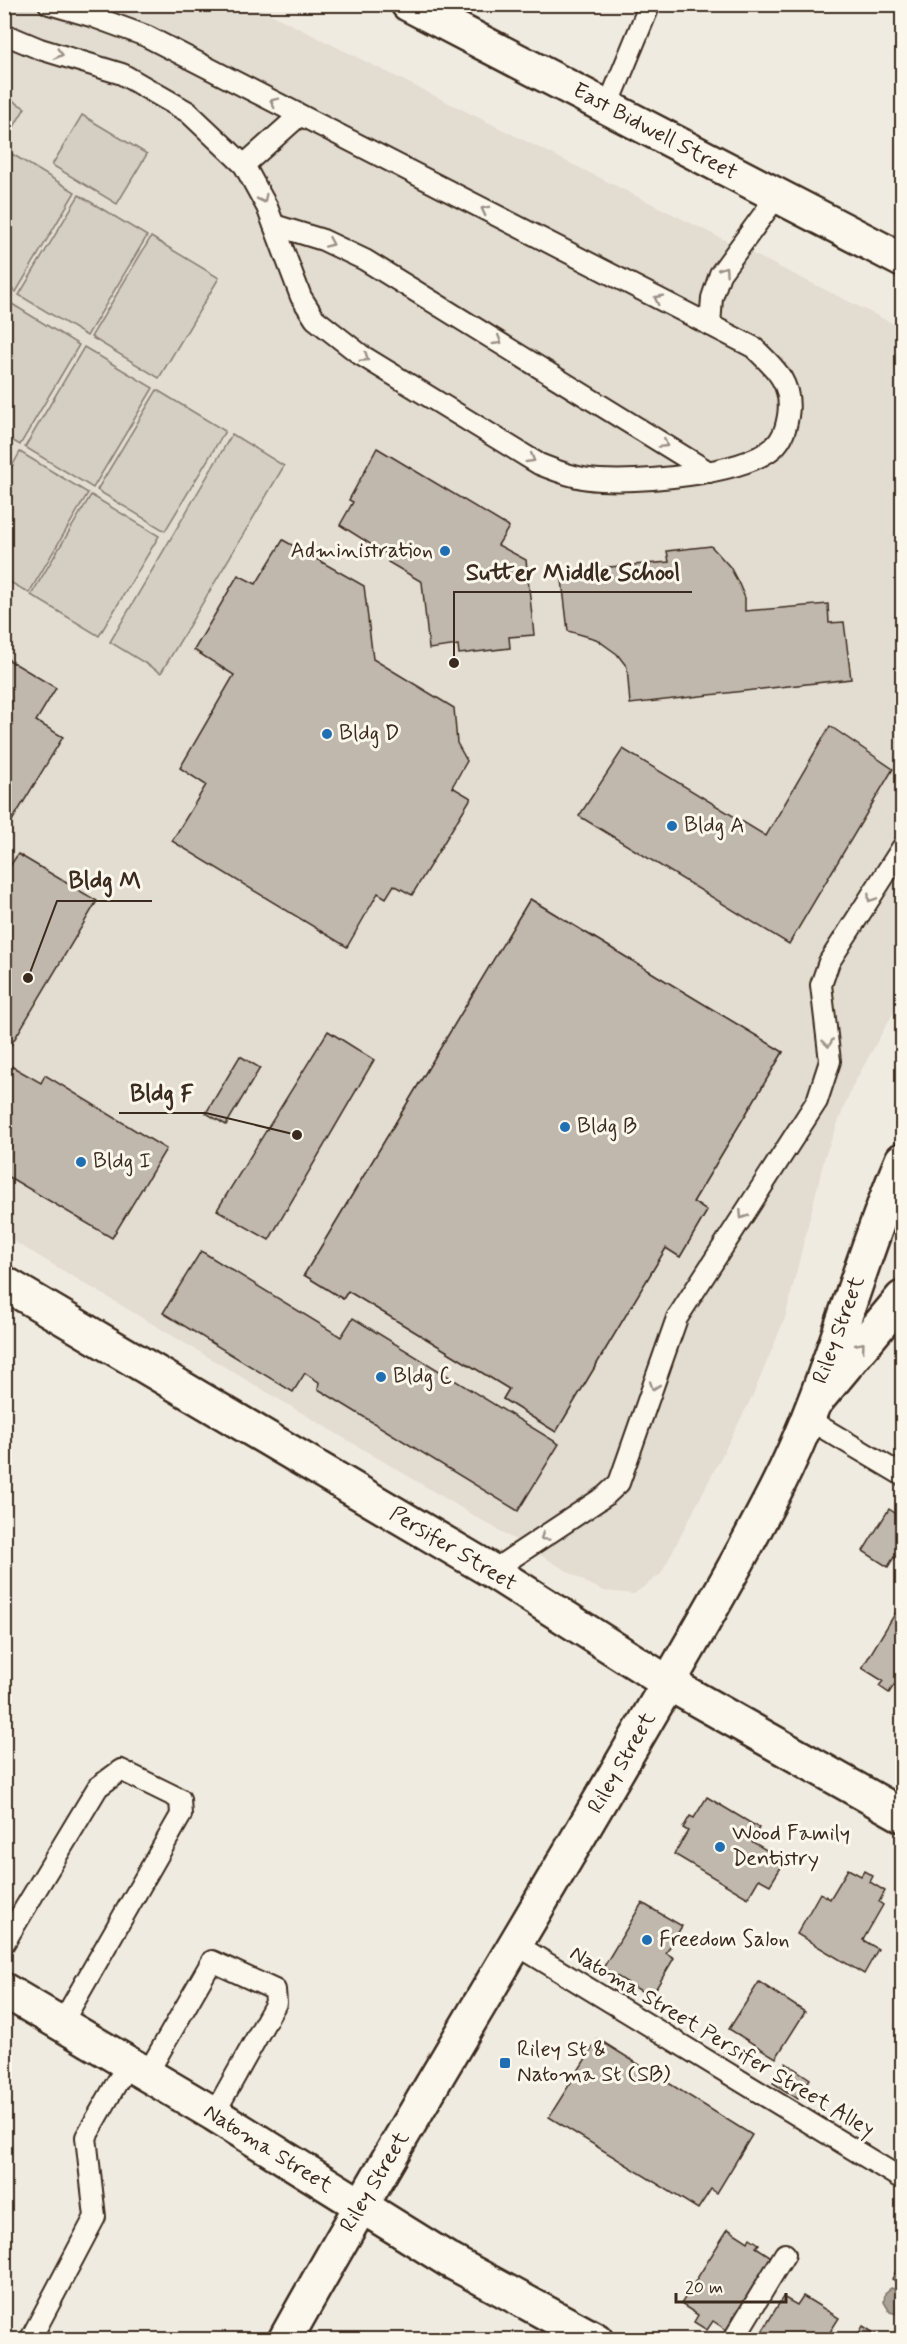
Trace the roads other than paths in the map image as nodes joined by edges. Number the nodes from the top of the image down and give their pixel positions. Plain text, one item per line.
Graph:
1 (49, 4) edge
2 (408, 4) edge
3 (650, 4) edge
4 (4, 34) edge
5 (608, 106) junction
6 (300, 115) junction
7 (244, 165) junction
8 (777, 196) junction
9 (274, 225) junction
10 (903, 260) edge
11 (710, 326) junction
12 (709, 472) junction
13 (903, 848) edge
14 (903, 1160) edge
15 (4, 1283) edge
16 (903, 1298) edge
17 (808, 1413) junction
18 (903, 1475) edge
19 (492, 1571) junction
20 (668, 1683) junction
21 (903, 1815) edge
22 (4, 1943) edge
23 (517, 1945) junction
24 (4, 1990) edge
25 (62, 2023) junction
26 (137, 2068) junction
27 (214, 2114) junction
28 (903, 2179) edge
29 (360, 2206) junction
30 (785, 2254) dead end
31 (30, 2340) edge
32 (285, 2340) edge
33 (596, 2340) edge
34 (733, 2340) edge

6 -> 1 lane
2 - 5 main road, East Bidwell Street
3 - 5 lane
4 -> 7 lane
5 - 8 main road, East Bidwell Street
6 - 7 lane
11 -> 6 lane
7 -> 9 lane
8 - 10 main road, East Bidwell Street
11 -> 8 lane
9 -> 12 lane
9 -> 12 lane
11 - 12 lane
13 -> 19 lane
14 - 17 main road, Riley Street
15 - 19 main road, Persifer Street
17 -> 16 main road
17 - 18 lane
17 - 20 main road, Riley Street
19 - 20 main road, Persifer Street
20 - 21 main road, Persifer Street
20 - 23 main road, Riley Street
22 - 25 lane
23 - 28 lane, Natoma Street Persifer Street Alley
23 - 29 main road, Riley Street
24 - 25 main road, Natoma Street
25 - 26 main road, Natoma Street
26 - 27 main road, Natoma Street
26 - 27 lane
26 - 31 lane
27 - 29 main road, Natoma Street
29 - 32 main road, Riley Street
29 - 33 main road, Natoma Street
30 - 34 lane

